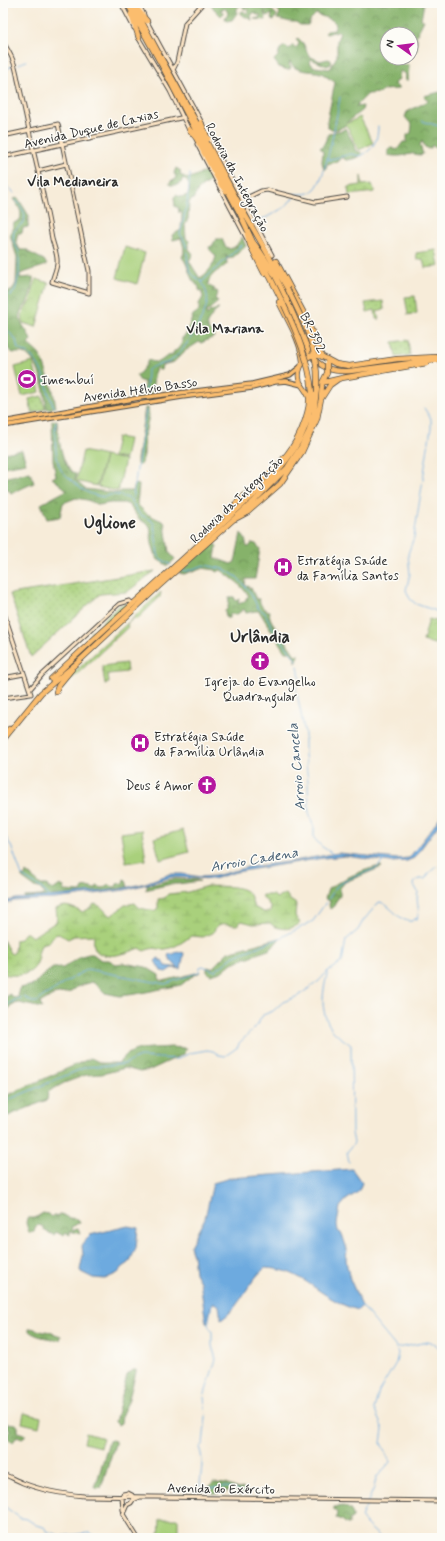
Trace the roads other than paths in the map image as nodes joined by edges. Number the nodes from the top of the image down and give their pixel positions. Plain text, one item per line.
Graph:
1 (121, 3) edge
2 (127, 3) edge
3 (132, 3) edge
4 (138, 3) edge
5 (203, 3) edge
6 (147, 21) junction
7 (139, 38) junction
8 (3, 42) edge
9 (162, 63) junction
10 (173, 70) junction
11 (161, 76) junction
12 (190, 102) junction
13 (183, 118) junction
14 (202, 122) junction
15 (189, 129) junction
16 (29, 130) junction
17 (3, 136) edge
18 (62, 144) junction
19 (34, 151) junction
20 (3, 158) edge
21 (66, 164) junction
22 (38, 171) junction
23 (233, 196) junction
24 (347, 198) dead end
25 (242, 200) junction
26 (259, 240) junction
27 (251, 244) junction
28 (272, 255) junction
29 (442, 358) edge
30 (323, 359) junction
31 (302, 365) junction
32 (290, 375) junction
33 (342, 378) junction
34 (290, 382) junction
35 (322, 383) junction
36 (302, 385) junction
37 (140, 398) junction
38 (321, 399) junction
39 (141, 404) junction
40 (90, 406) junction
41 (90, 412) junction
42 (3, 422) edge
43 (3, 426) edge
44 (231, 520) junction
45 (224, 521) junction
46 (157, 584) junction
47 (133, 603) junction
48 (3, 610) edge
49 (93, 640) junction
50 (97, 644) junction
51 (77, 663) junction
52 (24, 674) junction
53 (3, 678) edge
54 (30, 689) junction
55 (56, 692) dead end
56 (3, 698) edge
57 (4, 737) edge
58 (3, 1474) edge
59 (133, 1498) junction
60 (123, 1501) junction
61 (442, 1501) edge
62 (138, 1538) edge

1 - 7 street
2 - 7 highway
2 - 9 highway, Rodovia da Integração
3 - 6 highway
3 - 9 highway, Rodovia da Integração
4 - 6 street
5 - 10 street
6 - 10 street
7 - 11 street
8 - 16 street
9 - 23 highway, Rodovia da Integração, bridge
10 - 11 street
10 - 12 street
11 - 13 street
12 - 13 street
12 - 14 street
13 - 15 street
13 - 18 street, Avenida Duque de Caxias
14 - 23 highway
14 - 25 street
15 - 23 highway
15 - 27 street
16 - 17 street
16 - 18 street
16 - 19 street
18 - 19 street, Avenida Duque de Caxias
18 - 21 street
19 - 20 street, Avenida Duque de Caxias
19 - 22 street
21 - 22 street
21 - 22 street
23 - 26 highway, Rodovia da Integração
23 - 27 highway, Rodovia da Integração
24 - 25 street
25 - 28 street
26 - 28 highway
26 - 44 highway, Rodovia da Integração, bridge
27 - 29 highway, BR-392 / BR-392
27 - 31 highway
27 - 45 highway, Rodovia da Integração, bridge
28 - 30 highway
29 - 30 highway, BR-392
29 - 33 highway
30 - 31 highway, bridge
30 - 35 highway, bridge
31 - 32 main road, Avenida Hélvio Basso
31 - 36 highway
32 - 34 main road
32 - 37 main road, Avenida Hélvio Basso
33 - 35 highway
33 - 38 highway
34 - 36 main road, Avenida Hélvio Basso
34 - 39 main road, Avenida Hélvio Basso
35 - 36 highway
35 - 38 highway
36 - 45 highway
37 - 39 main road
37 - 40 main road, Avenida Hélvio Basso
38 - 44 highway
39 - 41 main road, Avenida Hélvio Basso
40 - 41 main road
40 - 42 main road, Avenida Hélvio Basso
41 - 43 main road, Avenida Hélvio Basso
44 - 46 highway, Rodovia da Integração
45 - 46 highway, Rodovia da Integração
46 - 47 highway, Rodovia da Integração
46 - 50 highway, Rodovia da Integração
47 - 49 highway, Rodovia da Integração
47 - 54 street
48 - 52 street
49 - 50 highway
49 - 57 highway, Rodovia da Integração
50 - 51 highway, Rodovia da Integração
51 - 55 highway
51 - 57 highway, Rodovia da Integração
52 - 53 street
52 - 54 street
54 - 56 street
58 - 60 street
59 - 60 street
59 - 60 street
59 - 61 street, Avenida do Exército
60 - 62 street

